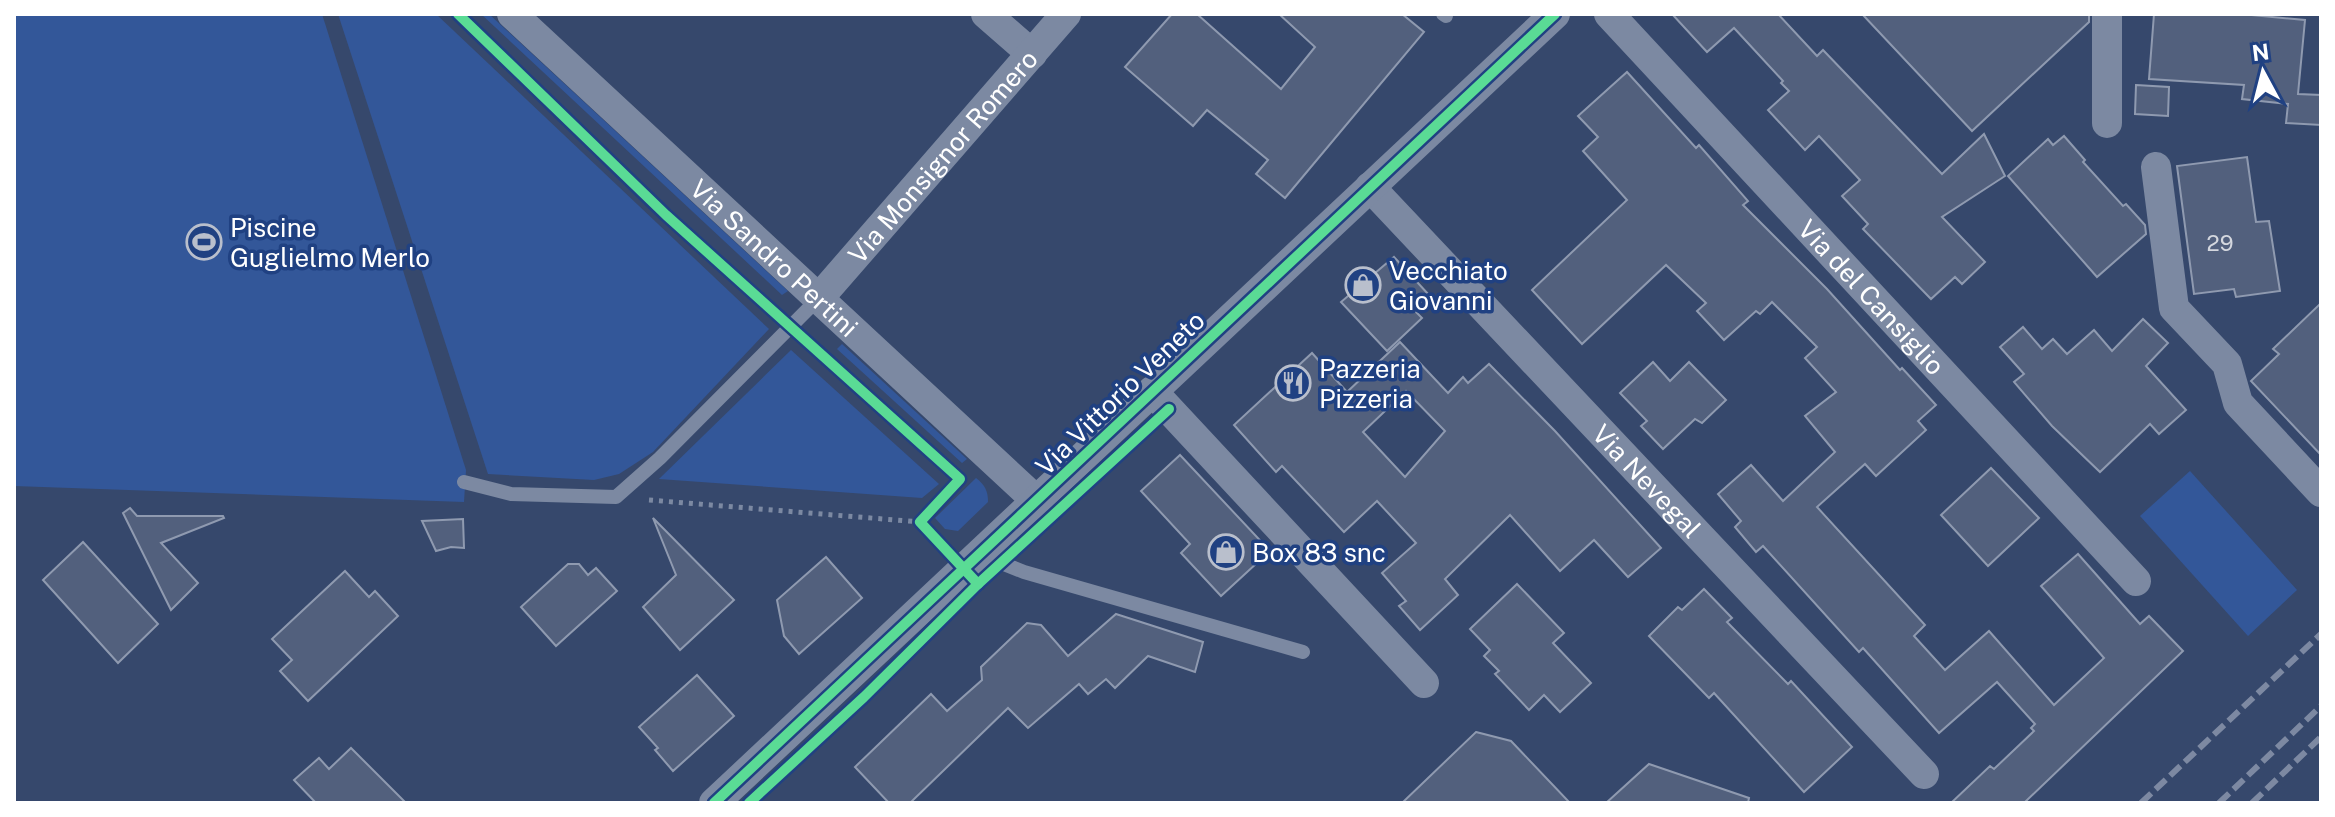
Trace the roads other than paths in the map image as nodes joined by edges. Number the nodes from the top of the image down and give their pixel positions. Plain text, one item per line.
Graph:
1 (512, 14) edge
2 (986, 14) edge
3 (1066, 14) edge
4 (1555, 14) edge
5 (1609, 14) edge
6 (2107, 14) edge
7 (1032, 54) junction
8 (2107, 123) dead end
9 (2156, 167) dead end
10 (1370, 187) junction
11 (819, 298) junction
12 (1152, 391) junction
13 (464, 482) dead end
14 (2321, 492) edge
15 (1038, 502) junction
16 (971, 562) junction
17 (2136, 581) dead end
18 (1303, 652) dead end
19 (1424, 683) dead end
20 (1924, 774) dead end
21 (714, 803) edge

1 - 11 street, Via Sandro Pertini
2 - 7 street
3 - 7 street, Via Monsignor Romero
4 - 10 street, Via Vittorio Veneto
5 - 17 street, Via del Cansiglio
6 - 8 street
7 - 11 street, Via Monsignor Romero
9 - 14 street
10 - 12 street, Via Vittorio Veneto
10 - 20 street, Via Nevegal
11 - 13 lane
11 - 15 street, Via Sandro Pertini
12 - 15 street, Via Vittorio Veneto
12 - 19 street, Via Vittorio Veneto
15 - 16 street, Via Vittorio Veneto
16 - 18 lane
16 - 21 street, Via Vittorio Veneto

